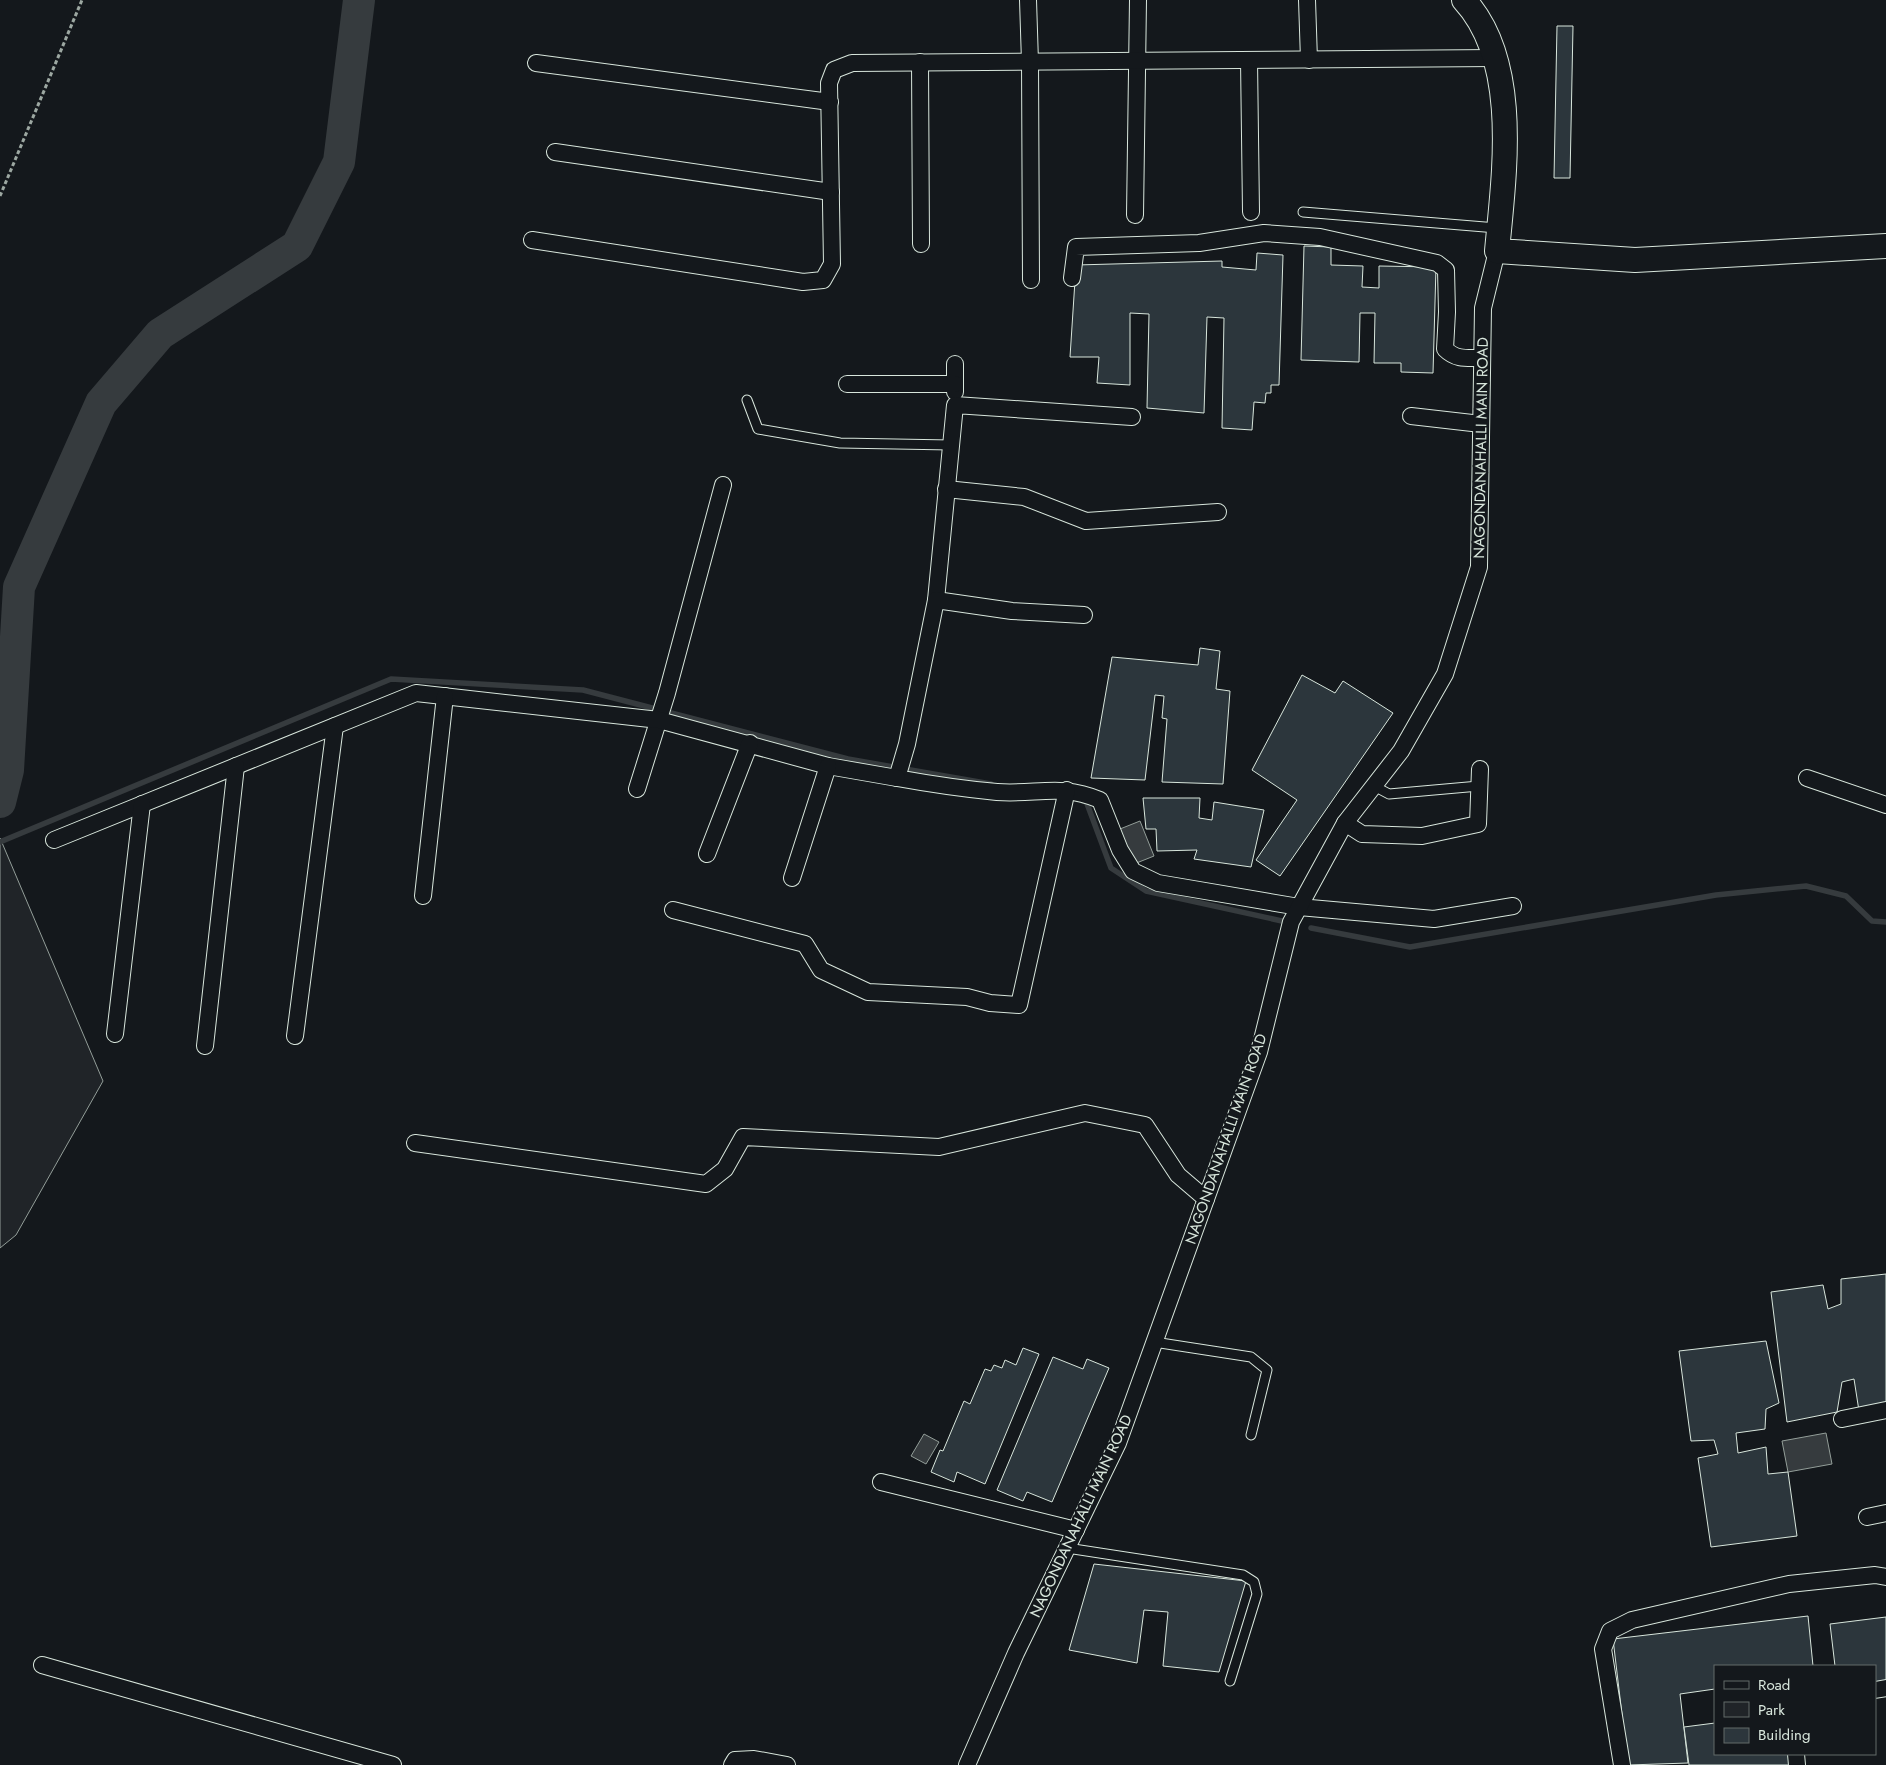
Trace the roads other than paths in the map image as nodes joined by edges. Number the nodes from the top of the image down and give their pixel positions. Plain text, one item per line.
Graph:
1 (1028, 0) edge
2 (1138, 0) edge
3 (1308, 0) edge
4 (1464, 0) edge
5 (1495, 58) junction
6 (1249, 60) junction
7 (1309, 60) junction
8 (1137, 61) junction
9 (920, 62) junction
10 (1030, 62) junction
11 (536, 63) dead end
12 (830, 102) junction
13 (555, 152) dead end
14 (831, 192) junction
15 (1251, 212) dead end
16 (1303, 212) dead end
17 (1135, 215) dead end
18 (532, 240) dead end
19 (1498, 240) junction
20 (921, 244) dead end
21 (1886, 246) edge
22 (1072, 278) dead end
23 (1030, 280) dead end
24 (1482, 358) junction
25 (955, 364) dead end
26 (847, 384) dead end
27 (955, 384) junction
28 (747, 400) dead end
29 (956, 405) junction
30 (1411, 416) dead end
31 (1132, 417) dead end
32 (1481, 424) junction
33 (951, 445) junction
34 (722, 484) dead end
35 (946, 489) junction
36 (1218, 512) dead end
37 (936, 600) junction
38 (1084, 615) dead end
39 (445, 696) junction
40 (659, 720) junction
41 (335, 726) junction
42 (750, 743) junction
43 (236, 766) junction
44 (828, 766) junction
45 (898, 778) junction
46 (1480, 778) joint
47 (1807, 778) dead end
48 (1374, 786) junction
49 (637, 790) dead end
50 (1067, 790) junction
51 (142, 804) junction
52 (1886, 805) edge
53 (1345, 823) junction
54 (54, 840) dead end
55 (707, 854) dead end
56 (792, 878) dead end
57 (423, 896) dead end
58 (1299, 906) junction
59 (1513, 906) dead end
60 (673, 910) dead end
61 (115, 1034) dead end
62 (295, 1036) dead end
63 (205, 1046) dead end
64 (415, 1143) dead end
65 (1206, 1198) junction
66 (1154, 1342) junction
67 (1886, 1410) edge
68 (1842, 1419) dead end
69 (1251, 1435) dead end
70 (882, 1482) dead end
71 (1886, 1513) edge
72 (1867, 1517) dead end
73 (1076, 1530) junction
74 (1067, 1548) junction
75 (1886, 1577) edge
76 (42, 1665) dead end
77 (1230, 1681) dead end
78 (393, 1765) edge
79 (732, 1765) edge
80 (787, 1765) edge
81 (967, 1765) edge
82 (1622, 1765) edge

1 - 10 street
2 - 8 street
3 - 7 street
4 - 5 street
5 - 7 street
5 - 19 street
6 - 7 street
6 - 8 street
6 - 15 street
8 - 10 street
8 - 17 street
9 - 10 street
9 - 12 street
9 - 20 street
10 - 23 street
11 - 12 street
12 - 14 street
13 - 14 street
14 - 18 street
16 - 19 lane
19 - 21 street
19 - 24 street, NAGONDANAHALLI MAIN ROAD
22 - 24 street
24 - 32 street, NAGONDANAHALLI MAIN ROAD
25 - 27 street
26 - 27 street
27 - 29 street
28 - 33 lane
29 - 31 street
29 - 33 street
30 - 32 street
32 - 48 street, NAGONDANAHALLI MAIN ROAD
33 - 35 street
34 - 40 street
35 - 36 street
35 - 37 street
37 - 38 street
37 - 45 street
39 - 40 street
39 - 41 street
39 - 57 street
40 - 42 street
40 - 49 street
41 - 43 street
41 - 62 street
42 - 44 street
42 - 55 street
43 - 51 street
43 - 63 street
44 - 45 street
44 - 56 street
45 - 50 street
46 - 48 lane
46 - 53 street
47 - 52 street
48 - 53 street, NAGONDANAHALLI MAIN ROAD
50 - 58 street
50 - 60 street
51 - 54 street
51 - 61 street
53 - 58 street, NAGONDANAHALLI MAIN ROAD
58 - 59 street
58 - 65 street, NAGONDANAHALLI MAIN ROAD
64 - 65 street
65 - 66 street, NAGONDANAHALLI MAIN ROAD
66 - 69 lane
66 - 73 street, NAGONDANAHALLI MAIN ROAD
67 - 68 street
70 - 73 street
71 - 72 street
73 - 74 street, NAGONDANAHALLI MAIN ROAD
74 - 77 lane
74 - 81 street, NAGONDANAHALLI MAIN ROAD
75 - 82 street
76 - 78 street
79 - 80 street

